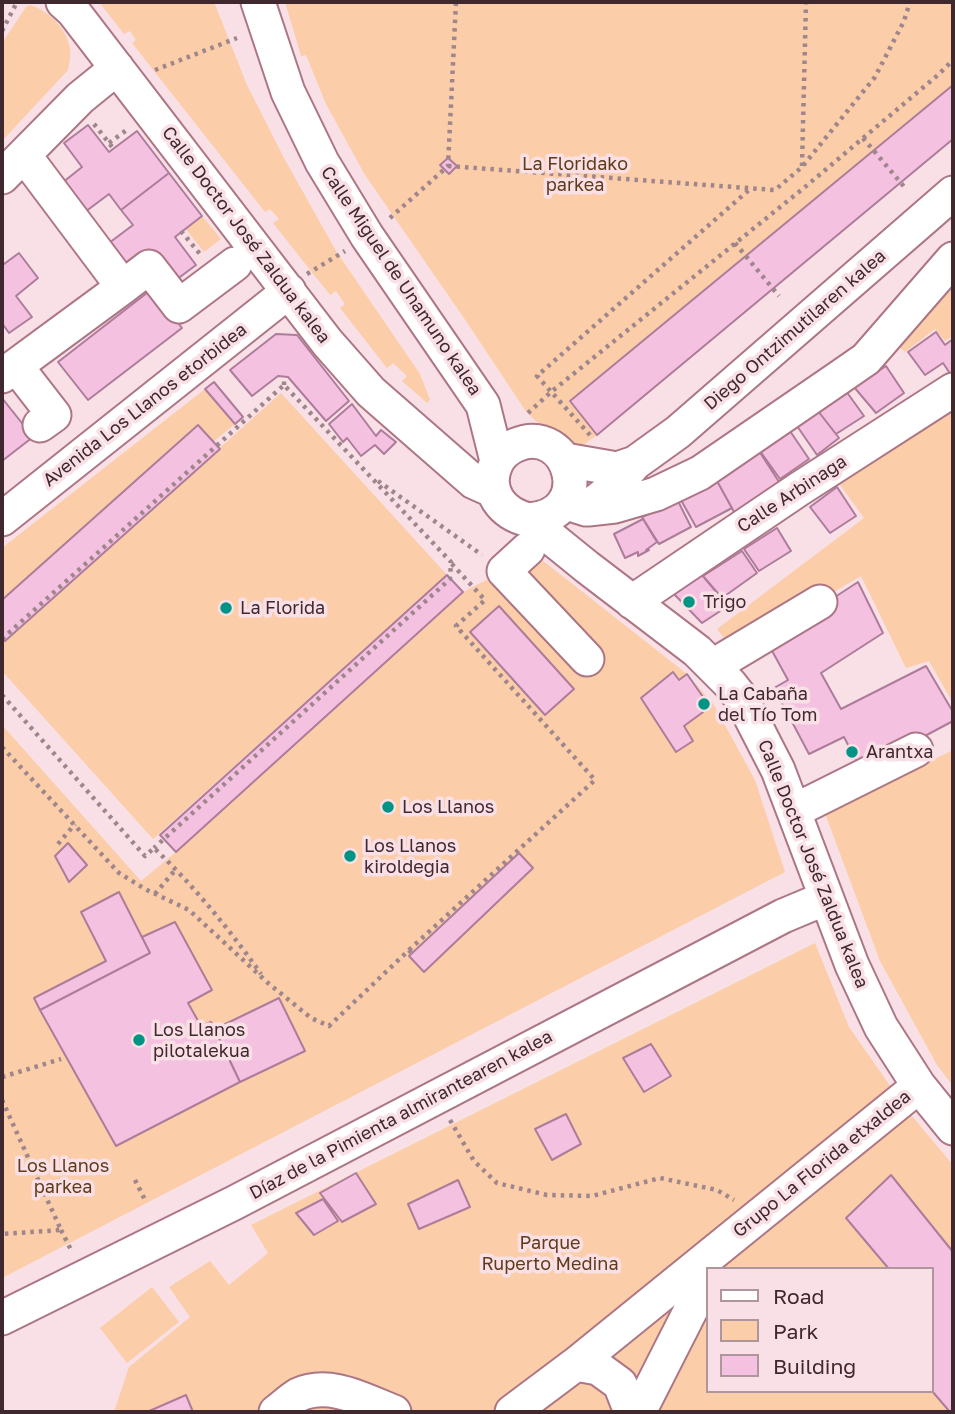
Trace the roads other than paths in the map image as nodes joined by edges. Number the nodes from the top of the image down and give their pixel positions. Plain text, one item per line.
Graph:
1 (63, 2) edge
2 (258, 2) edge
3 (132, 70) junction
4 (13, 166) edge
5 (953, 193) edge
6 (953, 259) edge
7 (219, 260) road end
8 (298, 283) junction
9 (123, 287) junction
10 (9, 371) edge
11 (953, 390) edge
12 (483, 405) junction
13 (40, 425) dead end
14 (527, 429) junction
15 (565, 460) junction
16 (635, 463) junction
17 (496, 472) junction
18 (2, 519) edge
19 (545, 527) junction
20 (632, 602) junction
21 (820, 602) dead end
22 (587, 659) dead end
23 (713, 666) junction
24 (916, 750) dead end
25 (794, 811) junction
26 (813, 904) junction
27 (919, 1086) junction
28 (953, 1128) edge
29 (719, 1255) edge
30 (706, 1280) edge
31 (2, 1318) edge
32 (576, 1364) junction
33 (276, 1412) edge
34 (394, 1412) edge
35 (512, 1412) edge
36 (631, 1412) edge
37 (639, 1412) edge

1 - 3 street, Calle Doctor José Zaldua kalea
2 - 12 street, Calle Miguel de Unamuno kalea
3 - 4 street
3 - 8 street, Calle Doctor José Zaldua kalea
4 - 9 street
5 - 16 street, Diego Ontzimutilaren kalea
6 - 19 street
7 - 9 street
8 - 17 street, Calle Doctor José Zaldua kalea
8 - 18 street, Avenida Los Llanos etorbidea
9 - 10 street
10 - 13 street
11 - 20 street, Calle Arbinaga
12 - 14 street
12 - 17 street
14 - 15 street
14 - 17 street
15 - 16 street
15 - 19 street
16 - 19 street, Diego Ontzimutilaren kalea
17 - 19 street
19 - 20 street, Calle Doctor José Zaldua kalea
19 - 22 street
20 - 23 street, Calle Doctor José Zaldua kalea
21 - 23 street
23 - 25 street, Calle Doctor José Zaldua kalea
24 - 25 street
25 - 26 street, Calle Doctor José Zaldua kalea
26 - 27 street, Calle Doctor José Zaldua kalea
26 - 31 street, Díaz de la Pimienta almirantearen kalea
27 - 28 street, Calle Doctor José Zaldua kalea
27 - 29 street, Grupo La Florida etxaldea
29 - 32 street, Grupo La Florida etxaldea
30 - 37 street
32 - 35 street, Grupo La Florida etxaldea
32 - 36 street
33 - 34 street

